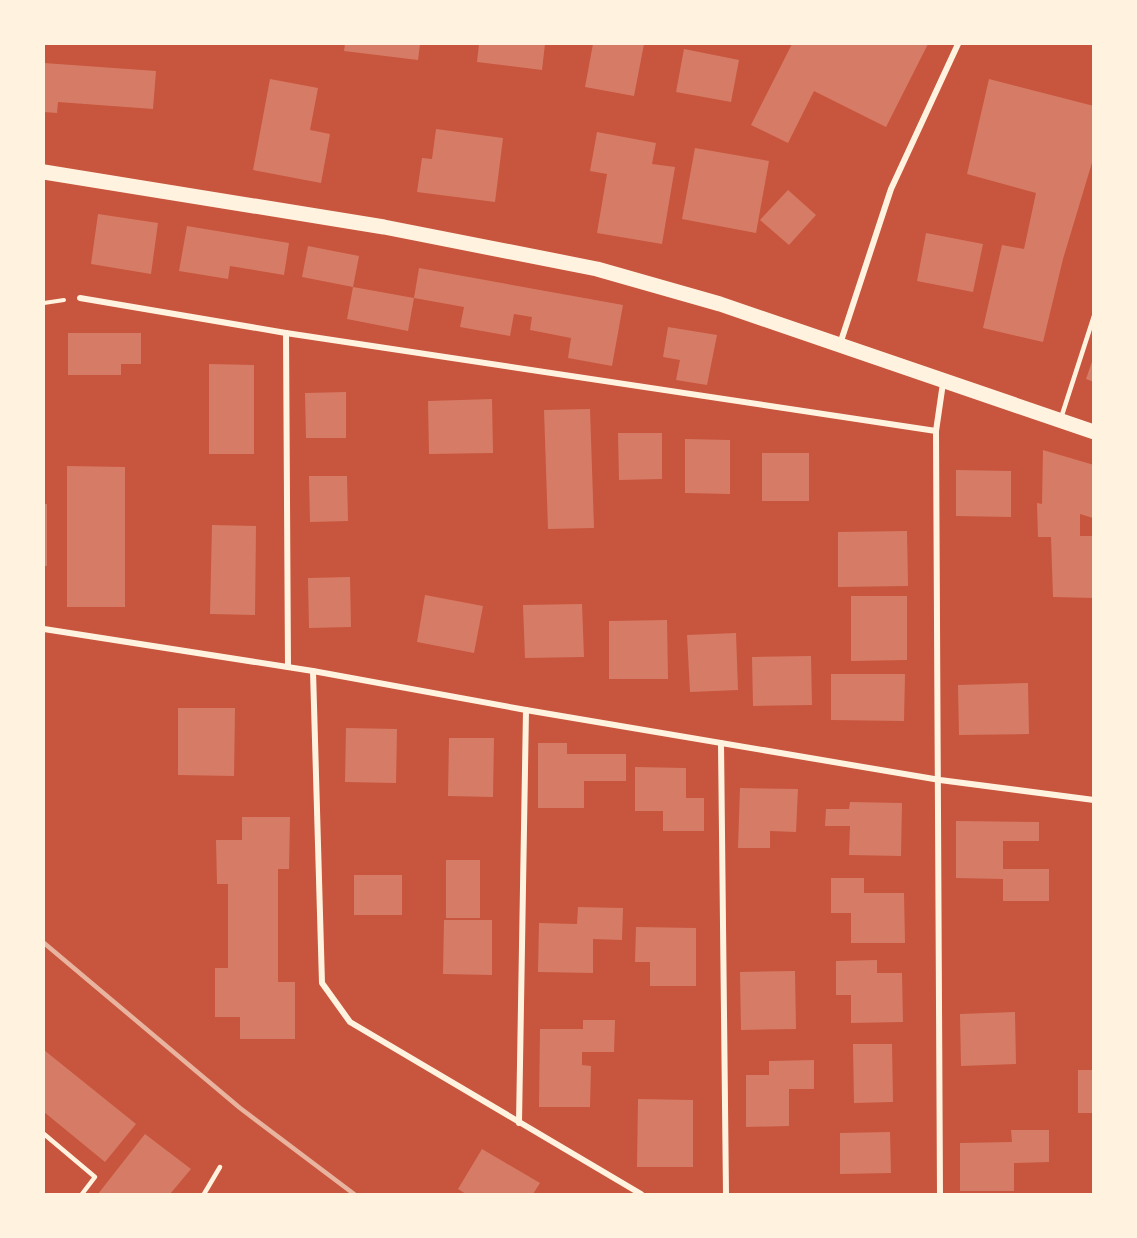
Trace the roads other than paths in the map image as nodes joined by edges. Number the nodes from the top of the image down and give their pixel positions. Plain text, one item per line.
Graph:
1 (958, 44) edge
2 (44, 172) edge
3 (81, 298) dead end
4 (1094, 316) edge
5 (286, 333) junction
6 (840, 346) junction
7 (943, 382) junction
8 (1060, 420) junction
9 (936, 431) junction
10 (1094, 432) edge
11 (44, 629) edge
12 (288, 667) junction
13 (313, 671) junction
14 (526, 710) junction
15 (721, 743) junction
16 (940, 780) junction
17 (1094, 800) edge
18 (519, 1123) junction
19 (44, 1134) edge
20 (220, 1167) dead end
21 (82, 1194) edge
22 (204, 1194) edge
23 (640, 1194) edge
24 (726, 1194) edge
25 (940, 1194) edge

1 - 6 street
2 - 6 main road
3 - 5 street
4 - 8 lane
5 - 9 street
5 - 12 street
6 - 7 main road
7 - 8 main road
7 - 9 street
8 - 10 main road
9 - 16 street
11 - 12 street
12 - 13 street
13 - 14 street
13 - 18 street
14 - 15 street
14 - 18 street
15 - 16 street
15 - 24 street
16 - 17 street
16 - 25 street
18 - 23 street
19 - 21 lane
20 - 22 lane

